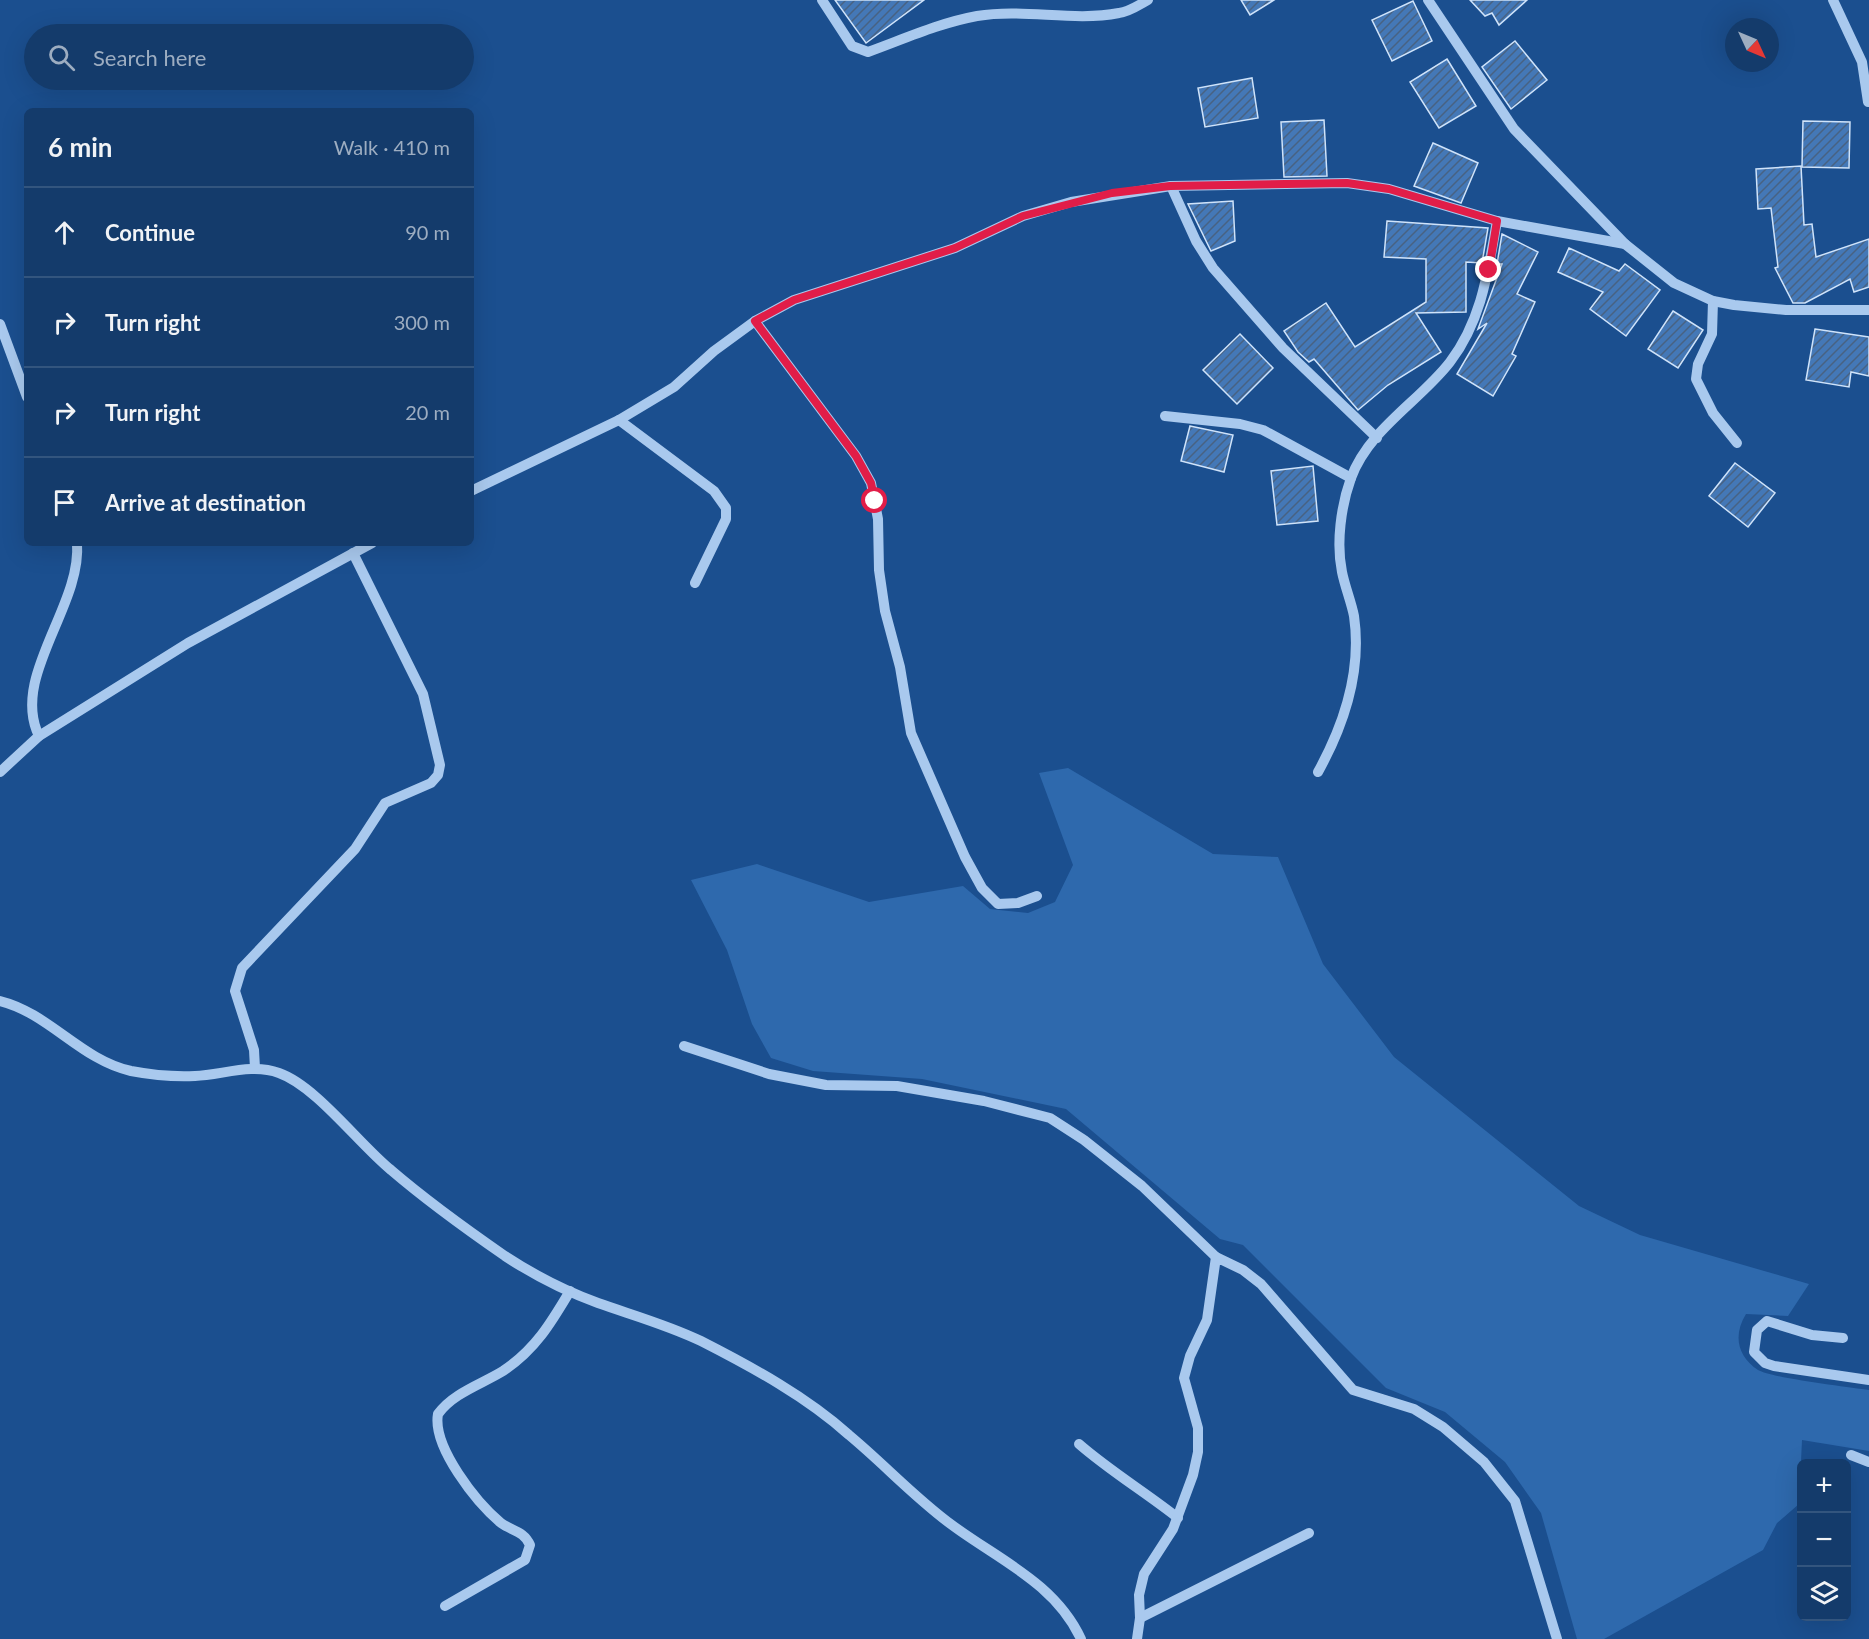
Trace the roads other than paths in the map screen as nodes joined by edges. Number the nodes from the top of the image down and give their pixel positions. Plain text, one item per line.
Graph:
1 (822, 0) edge
2 (1428, 0) edge
3 (1833, 0) edge
4 (1144, 1) edge
5 (1868, 102) edge
6 (1170, 186) junction
7 (1497, 221) junction
8 (1625, 244) junction
9 (1713, 301) junction
10 (1869, 310) edge
11 (755, 321) junction
12 (0, 324) edge
13 (24, 389) edge
14 (1165, 416) dead end
15 (619, 420) junction
16 (1377, 438) junction
17 (1737, 443) dead end
18 (1351, 478) junction
19 (474, 490) edge
20 (77, 546) edge
21 (366, 546) edge
22 (353, 553) junction
23 (695, 583) dead end
24 (39, 736) junction
25 (0, 772) edge
26 (1318, 772) dead end
27 (1037, 896) dead end
28 (0, 1000) edge
29 (684, 1046) dead end
30 (255, 1068) junction
31 (1216, 1257) junction
32 (570, 1291) junction
33 (1843, 1338) dead end
34 (1869, 1380) edge
35 (1079, 1444) dead end
36 (1851, 1455) dead end
37 (1869, 1462) edge
38 (1178, 1518) junction
39 (1309, 1533) dead end
40 (445, 1606) dead end
41 (1140, 1618) junction
42 (1081, 1639) edge
43 (1137, 1639) edge
44 (1557, 1639) edge

1 - 4 street
2 - 8 street
3 - 5 street
6 - 7 street
6 - 11 street
6 - 16 street
7 - 8 street
7 - 16 street
8 - 9 street
9 - 10 street
9 - 17 street
11 - 15 street
11 - 27 street
12 - 13 street
14 - 18 street
15 - 19 street
15 - 23 street
16 - 18 street
18 - 26 street
20 - 24 street
21 - 22 street
22 - 24 street
22 - 30 street
24 - 25 street
28 - 30 street
29 - 31 street
30 - 32 street
31 - 38 street
31 - 44 street
32 - 40 street
32 - 42 street
33 - 34 street
35 - 38 street
36 - 37 street
38 - 41 street
39 - 41 street
41 - 43 street

